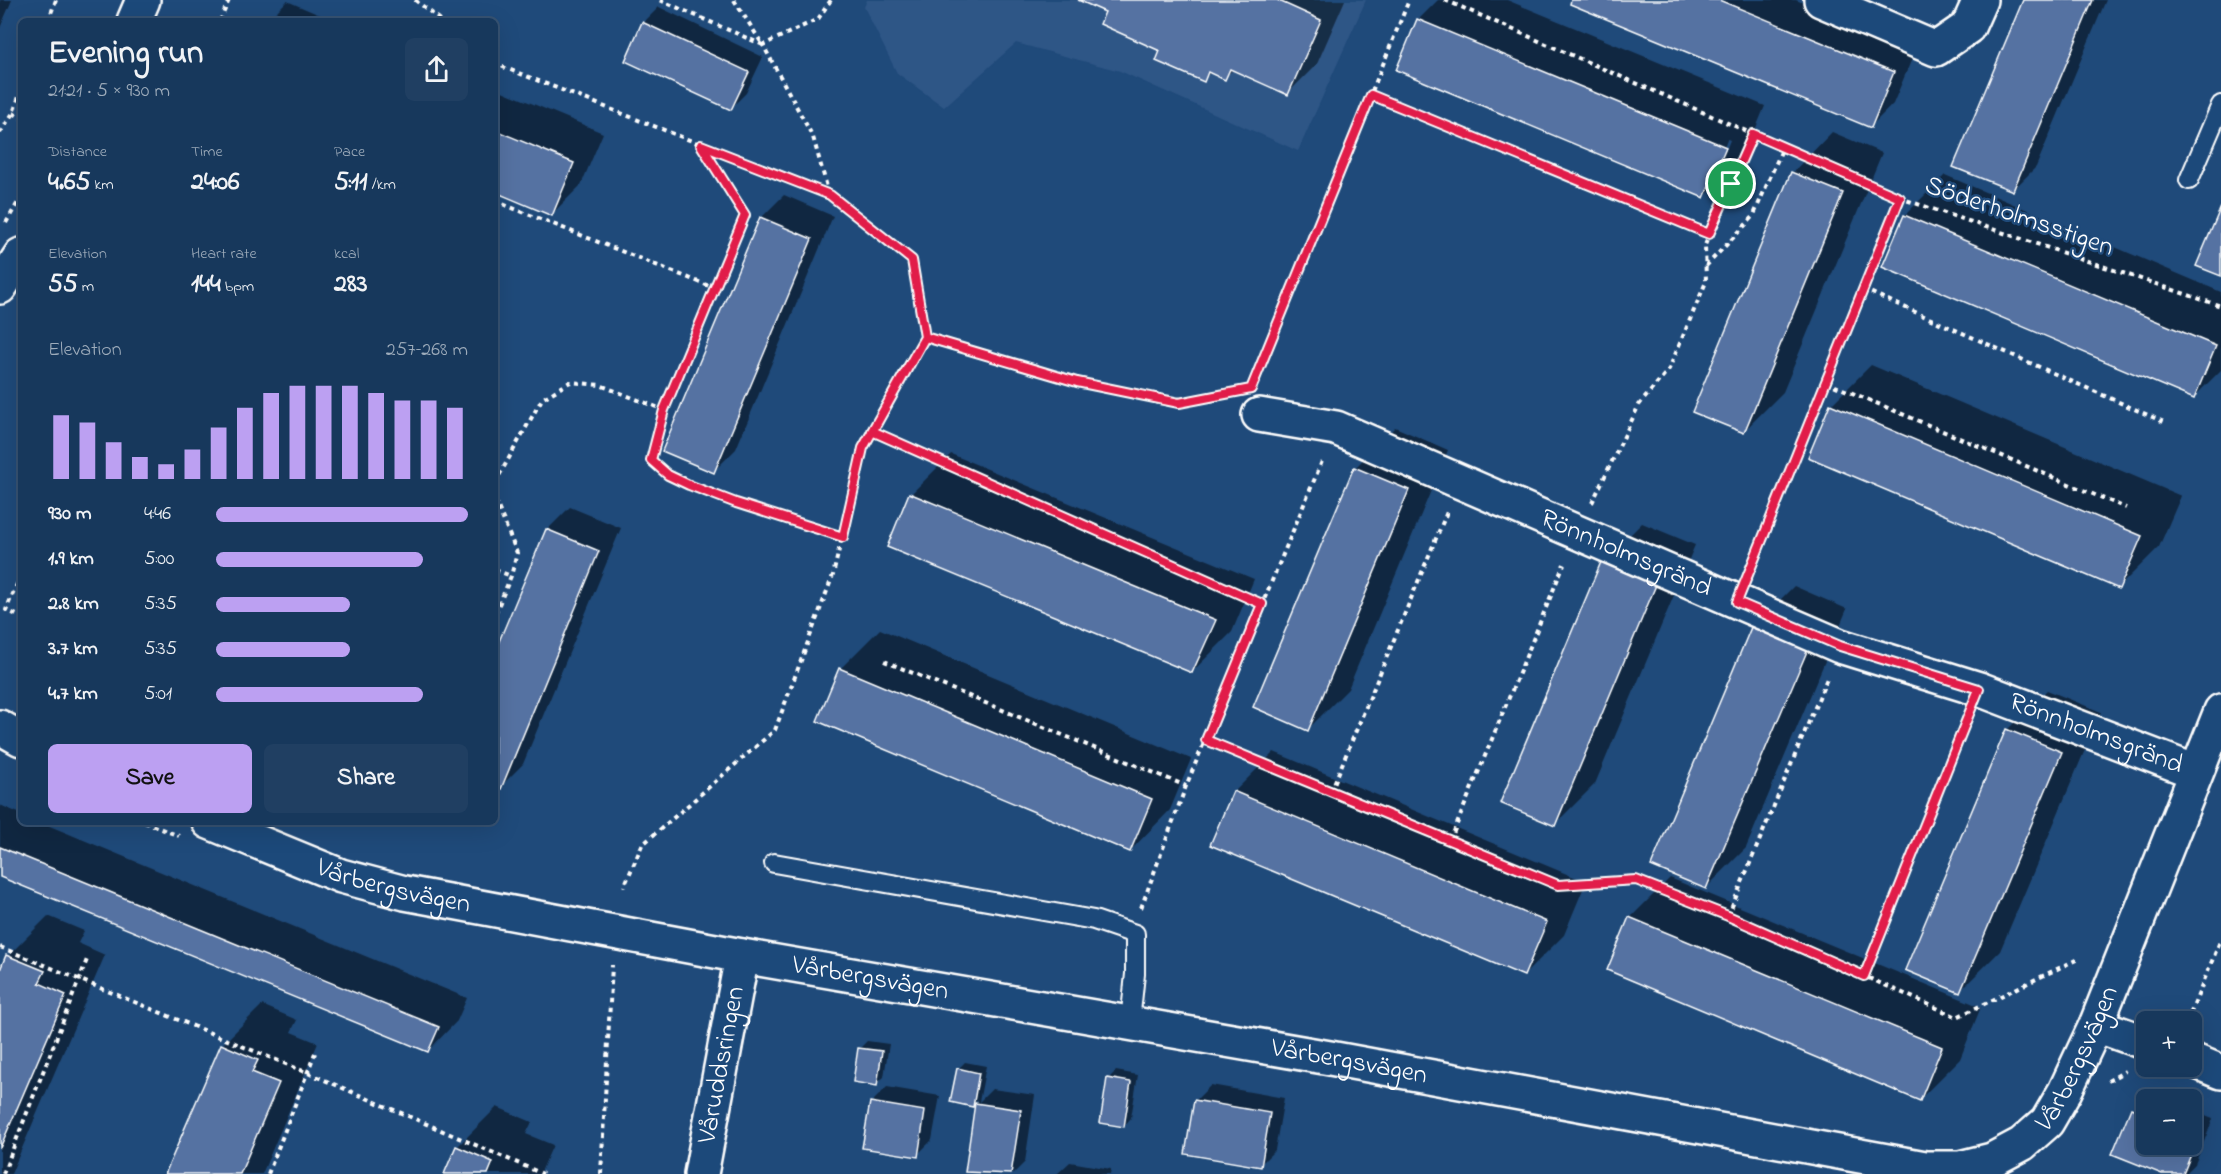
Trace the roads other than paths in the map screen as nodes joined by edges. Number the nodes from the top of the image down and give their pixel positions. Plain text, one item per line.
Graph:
1 (143, 0) edge
2 (1821, 0) edge
3 (1980, 0) edge
4 (135, 18) edge
5 (2221, 105) edge
6 (2190, 180) dead end
7 (1255, 402) road end
8 (2221, 711) edge
9 (0, 727) edge
10 (18, 737) edge
11 (2196, 772) junction
12 (216, 825) edge
13 (774, 863) dead end
14 (741, 956) junction
15 (1130, 1022) junction
16 (2096, 1024) junction
17 (2136, 1053) edge
18 (2202, 1064) edge
19 (2221, 1072) edge
20 (701, 1174) edge

1 - 4 street
2 - 3 street
5 - 6 lane
7 - 11 street, Rönnholmsgränd
8 - 11 street, Vårbergsvägen
9 - 10 street
11 - 16 street, Vårbergsvägen
12 - 14 street, Vårbergsvägen
13 - 15 lane
14 - 15 street, Vårbergsvägen
14 - 20 street, Våruddsringen
15 - 16 street, Vårbergsvägen
16 - 17 street
18 - 19 street

